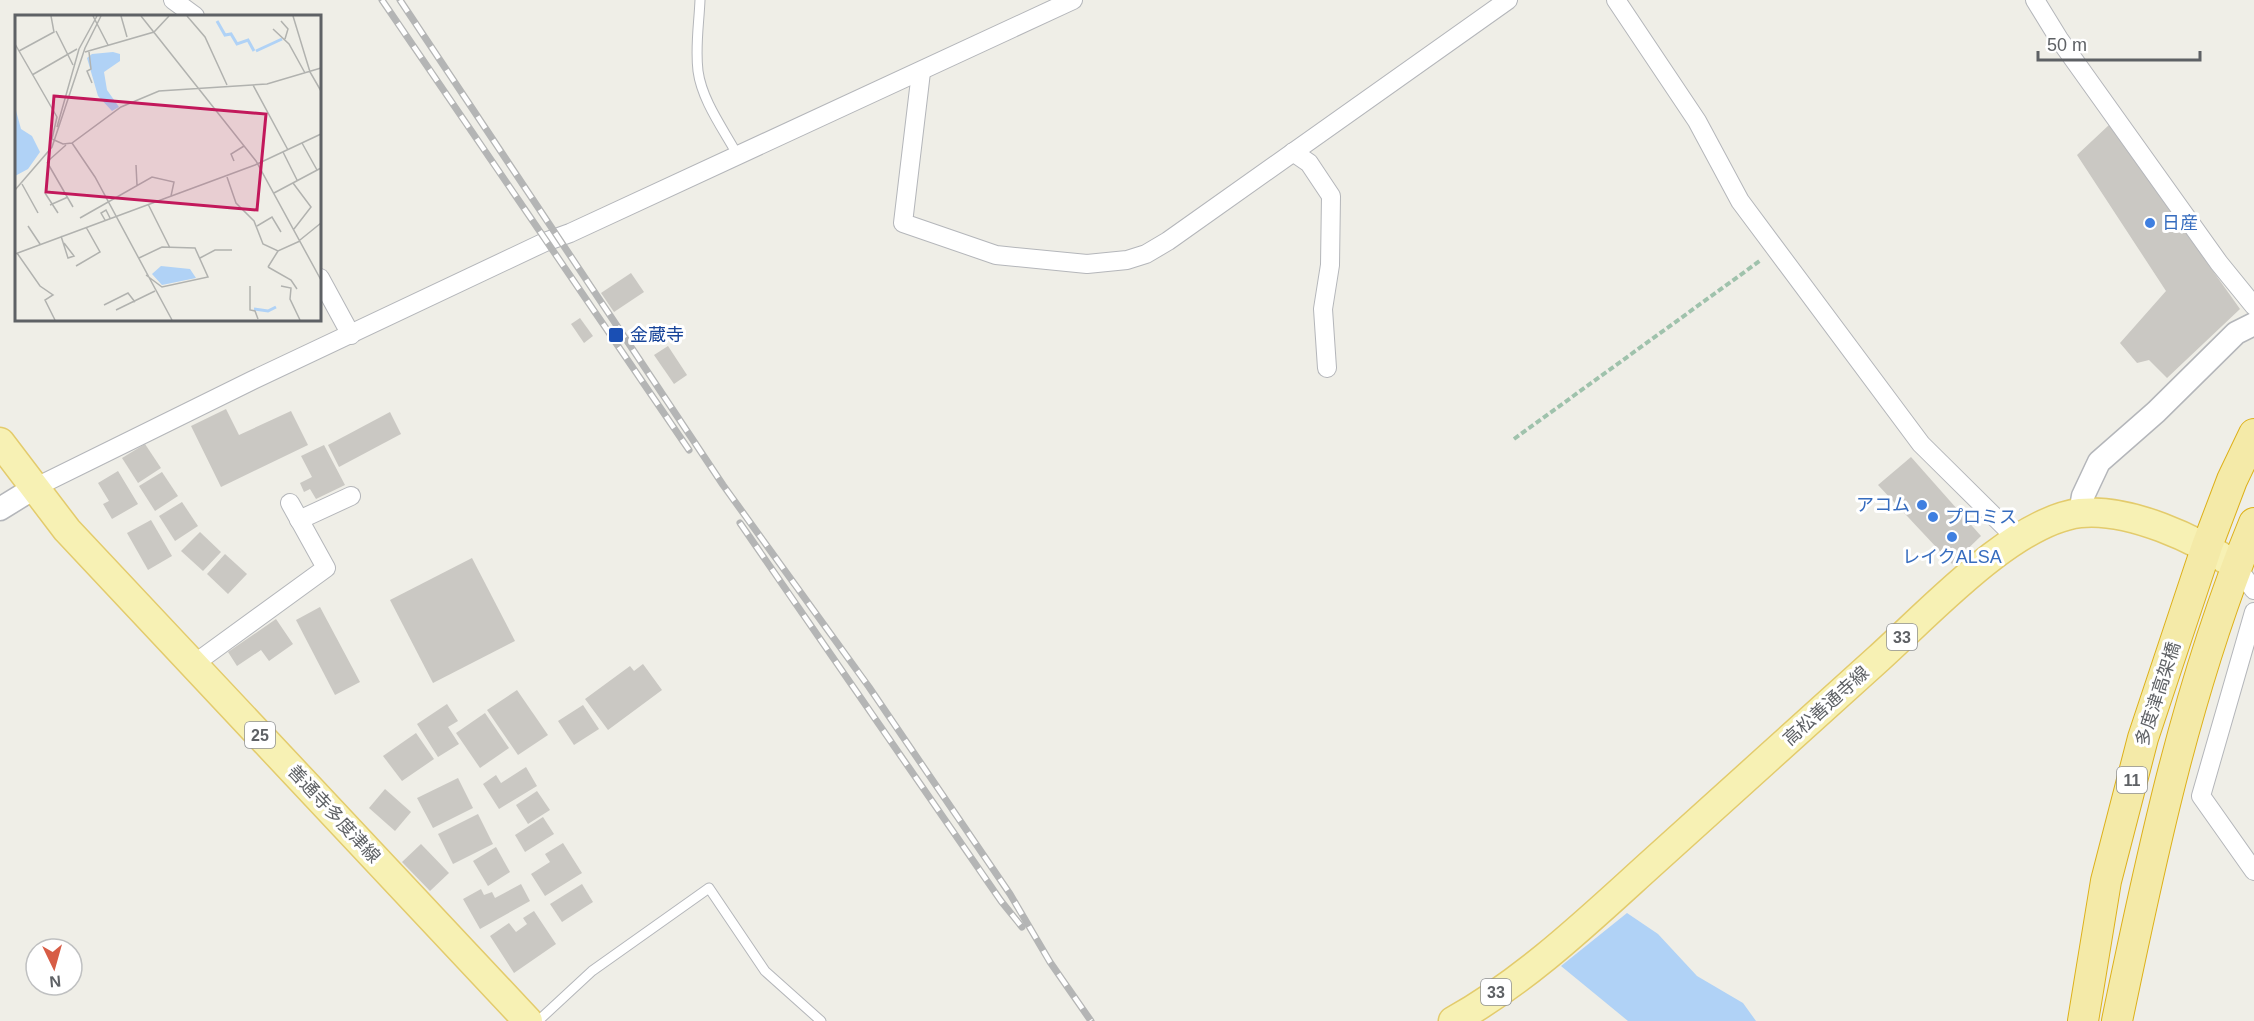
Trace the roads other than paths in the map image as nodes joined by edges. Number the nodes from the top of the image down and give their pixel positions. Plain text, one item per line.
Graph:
1 (173, 0) edge
2 (700, 0) edge
3 (1073, 0) edge
4 (1508, 0) edge
5 (1616, 0) edge
6 (2035, 0) edge
7 (194, 15) edge
8 (921, 72) junction
9 (1293, 152) junction
10 (738, 156) junction
11 (321, 280) edge
12 (2254, 306) edge
13 (2254, 324) edge
14 (351, 335) junction
15 (1327, 368) dead end
16 (2254, 434) edge
17 (0, 442) edge
18 (34, 488) junction
19 (351, 496) dead end
20 (290, 503) dead end
21 (0, 509) edge
22 (2080, 513) junction
23 (299, 520) junction
24 (2254, 523) edge
25 (2016, 538) junction
26 (2207, 546) junction
27 (2236, 566) junction
28 (2254, 590) edge
29 (2254, 612) edge
30 (194, 664) junction
31 (2193, 698) junction
32 (2143, 738) junction
33 (2254, 871) edge
34 (528, 1021) edge
35 (538, 1021) edge
36 (821, 1021) edge
37 (1453, 1021) edge
38 (2063, 1021) edge
39 (2083, 1021) edge
40 (2117, 1021) edge
41 (2138, 1021) edge

1 - 7 street
2 - 10 lane
3 - 8 street
4 - 9 street
5 - 25 street
6 - 12 street
8 - 9 street
8 - 10 street
9 - 15 street
10 - 14 street
11 - 14 street
13 - 22 street
14 - 18 street
16 - 26 highway, 11
17 - 18 main road, 善通寺多度津線 / 25
18 - 21 street
18 - 30 main road, 善通寺多度津線 / 25
19 - 23 street
20 - 23 street
22 - 25 main road, 高松善通寺線 / 33
22 - 26 main road, 高松善通寺線 / 33
23 - 30 street
24 - 27 highway, 11
25 - 37 main road, 高松善通寺線 / 33
26 - 27 main road, 高松善通寺線 / 33
26 - 32 highway, 多度津高架橋 / 11
27 - 28 street
27 - 31 highway, 多度津高架橋 / 11
29 - 33 street
30 - 34 main road, 善通寺多度津線 / 25
31 - 40 highway, 多度津高架橋 / 11
31 - 41 highway
32 - 38 highway
32 - 39 highway, 多度津高架橋 / 11
35 - 36 lane

